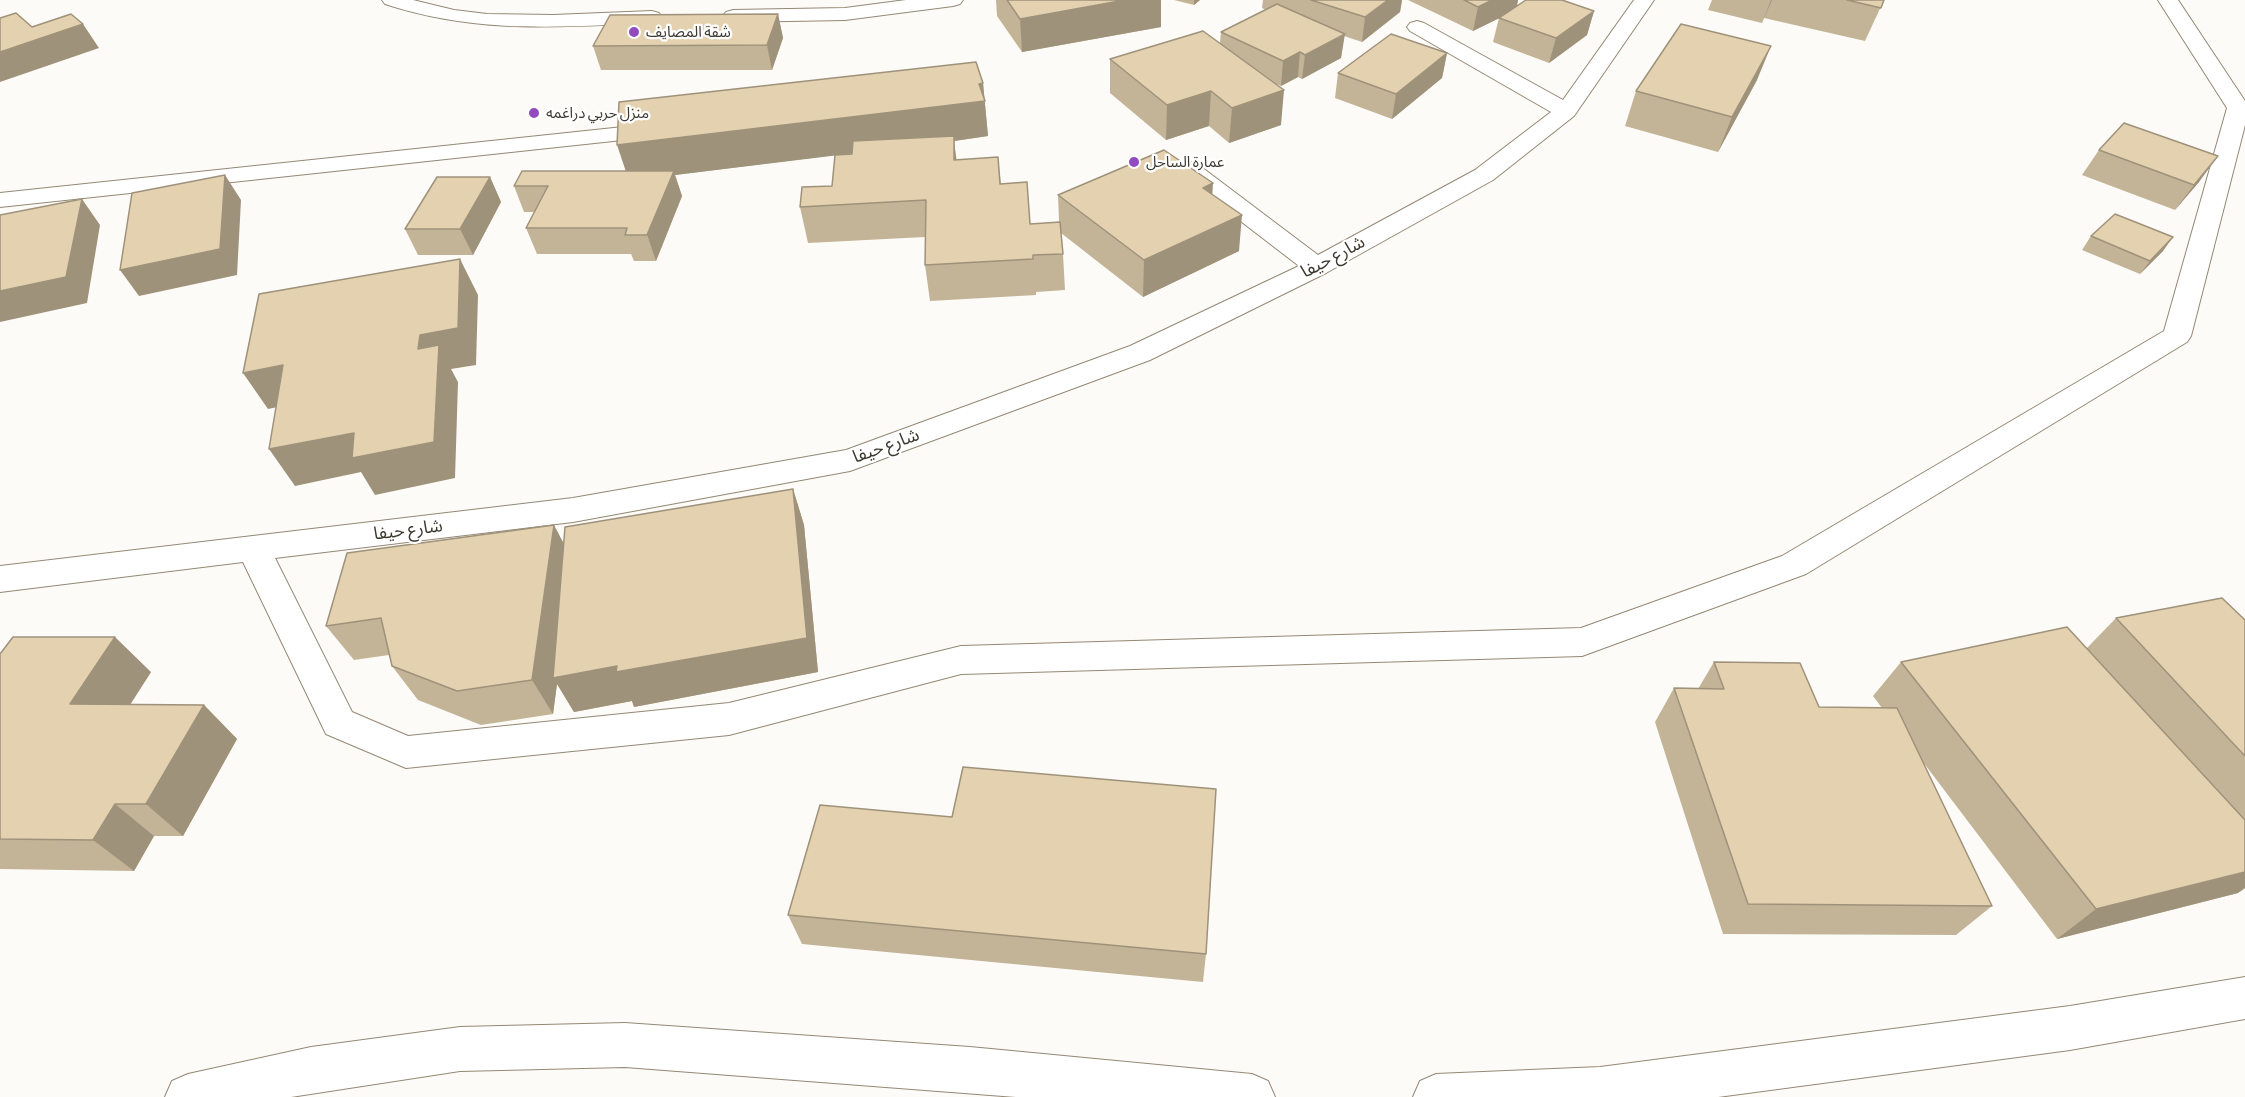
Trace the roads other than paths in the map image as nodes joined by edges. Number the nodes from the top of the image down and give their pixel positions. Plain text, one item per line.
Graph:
1 (392, 0) edge
2 (953, 0) edge
3 (1644, 0) edge
4 (2168, 0) edge
5 (714, 16) edge
6 (678, 17) edge
7 (1417, 27) dead end
8 (1566, 111) junction
9 (683, 128) edge
10 (1187, 168) edge
11 (0, 200) edge
12 (1317, 267) junction
13 (254, 548) junction
14 (0, 579) edge
15 (2245, 998) edge
16 (188, 1097) edge
17 (1252, 1097) edge
18 (1436, 1097) edge

1 - 6 street
2 - 5 street
3 - 8 street, شارع حيفا
4 - 13 street
7 - 8 street
8 - 12 street, شارع حيفا
9 - 11 street
10 - 12 street
12 - 13 street, شارع حيفا
13 - 14 street, شارع حيفا
15 - 18 street
16 - 17 street

